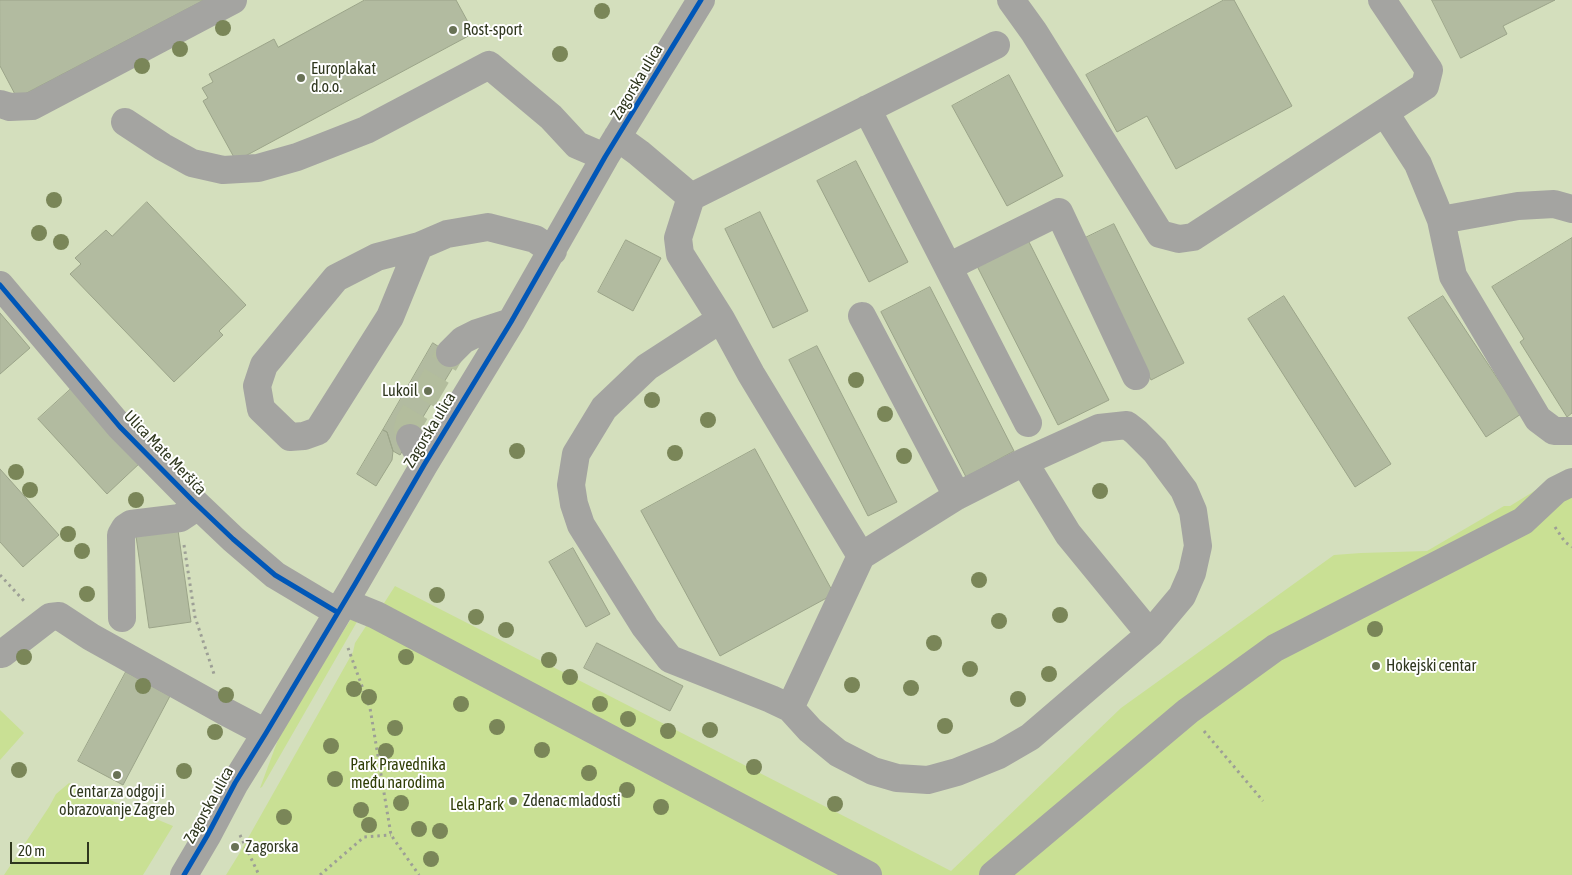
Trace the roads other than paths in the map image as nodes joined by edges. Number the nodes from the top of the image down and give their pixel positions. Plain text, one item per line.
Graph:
1 (233, 0) edge
2 (701, 0) edge
3 (1011, 0) edge
4 (1382, 0) edge
5 (996, 45) dead end
6 (0, 104) edge
7 (867, 109) junction
8 (1385, 113) junction
9 (125, 122) dead end
10 (611, 147) junction
11 (691, 197) junction
12 (1572, 209) edge
13 (1440, 220) junction
14 (419, 246) junction
15 (553, 250) junction
16 (948, 267) junction
17 (0, 285) edge
18 (862, 316) dead end
19 (721, 319) junction
20 (511, 322) junction
21 (450, 353) tunnel mouth
22 (1136, 376) dead end
23 (1028, 424) dead end
24 (1572, 431) edge
25 (410, 438) tunnel mouth
26 (1024, 462) junction
27 (424, 465) junction
28 (1572, 482) edge
29 (957, 496) junction
30 (189, 512) junction
31 (861, 556) junction
32 (341, 607) junction
33 (122, 618) dead end
34 (1150, 634) junction
35 (2, 654) dead end
36 (790, 708) junction
37 (266, 733) junction
38 (184, 875) edge
39 (868, 875) edge
40 (993, 875) edge

1 - 6 street
2 - 10 street, Zagorska ulica
3 - 8 street
4 - 8 street
5 - 7 street
7 - 11 street
7 - 16 street
8 - 13 street
9 - 10 street
10 - 11 street
10 - 15 street, Zagorska ulica
11 - 19 street
12 - 13 street
13 - 24 street
14 - 14 street
14 - 15 street
15 - 20 street, Zagorska ulica
16 - 22 street
16 - 23 street
17 - 30 street, Ulica Mate Meršića
18 - 29 street
19 - 31 street
19 - 36 street
20 - 21 street
20 - 27 street, Zagorska ulica
25 - 27 street
26 - 29 street
26 - 34 street
26 - 34 street
27 - 32 street, Zagorska ulica
28 - 40 street
29 - 31 street
30 - 32 street, Ulica Mate Meršića
30 - 33 street
31 - 36 street
32 - 37 street, Zagorska ulica
32 - 39 street, Ulica Mate Meršića
34 - 36 street
35 - 37 street
37 - 38 street, Zagorska ulica

